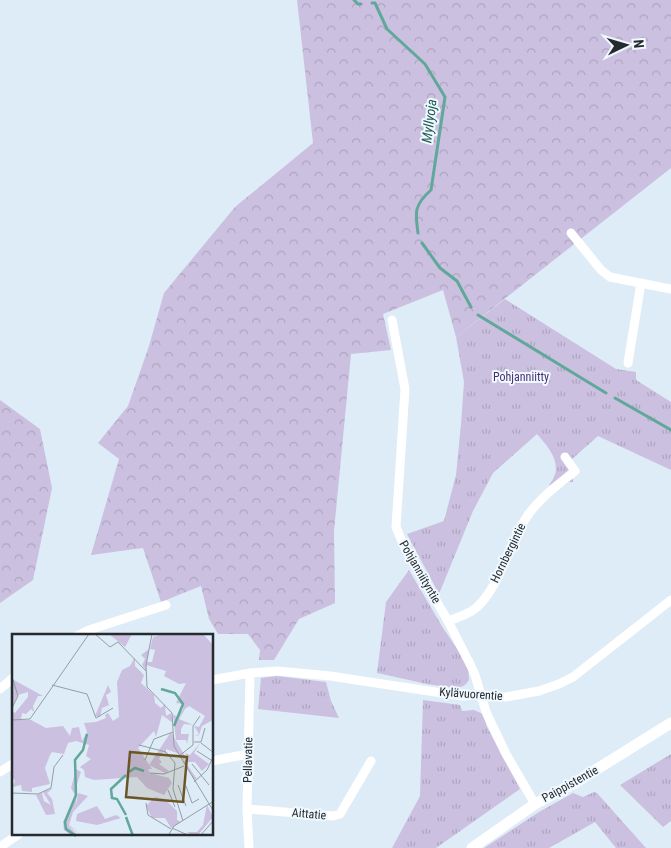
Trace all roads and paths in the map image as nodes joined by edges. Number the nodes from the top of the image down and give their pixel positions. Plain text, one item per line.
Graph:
1 (571, 233) dead end
2 (641, 283) junction
3 (671, 289) edge
4 (392, 320) dead end
5 (628, 362) dead end
6 (565, 457) dead end
7 (671, 600) edge
8 (166, 605) dead end
9 (448, 622) junction
10 (81, 634) edge
11 (250, 673) junction
12 (12, 679) edge
13 (214, 680) edge
14 (0, 688) edge
15 (481, 695) junction
16 (671, 724) edge
17 (248, 754) junction
18 (214, 760) edge
19 (371, 761) dead end
20 (12, 764) edge
21 (0, 772) edge
22 (535, 804) junction
23 (247, 809) junction
24 (16, 836) edge
25 (0, 847) edge
26 (249, 848) edge
27 (472, 848) edge

1 - 2 street
2 - 3 street
2 - 5 street
4 - 9 street, Pohjanniityntie
6 - 9 street, Hornbergintie
7 - 15 street, Kylävuorentie
8 - 10 street
9 - 15 street, Pohjanniityntie
11 - 13 street, Kylävuorentie
11 - 15 street, Kylävuorentie
11 - 17 street, Pellavatie
12 - 14 street
15 - 22 street, Pohjanniityntie
16 - 22 street, Paippistentie
17 - 18 street
17 - 23 street, Pellavatie
19 - 23 street, Aittatie
20 - 21 street
22 - 27 street, Paippistentie
23 - 26 street, Pellavatie
24 - 25 street

